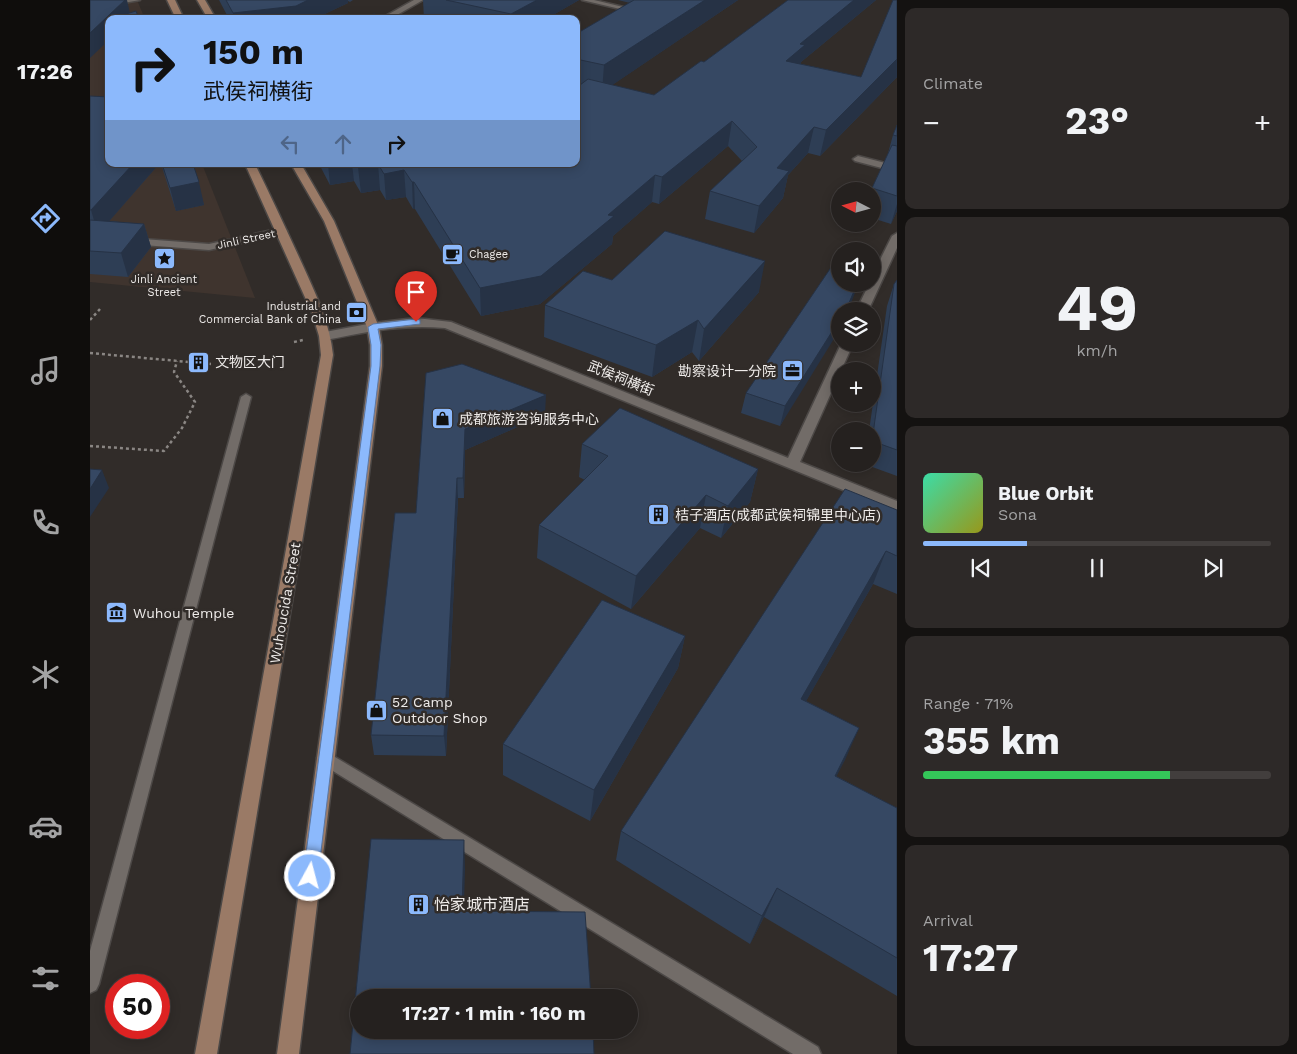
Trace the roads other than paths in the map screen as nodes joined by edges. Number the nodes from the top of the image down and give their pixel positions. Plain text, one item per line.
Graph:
1 (136, 0) edge
2 (172, 0) edge
3 (201, 0) edge
4 (420, 0) edge
5 (585, 0) edge
6 (90, 7) edge
7 (643, 12) edge
8 (178, 15) edge
9 (210, 15) edge
10 (392, 15) edge
11 (858, 159) dead end
12 (251, 167) edge
13 (298, 167) edge
14 (897, 169) edge
15 (282, 231) junction
16 (897, 236) edge
17 (90, 238) edge
18 (866, 302) edge
19 (373, 327) junction
20 (325, 336) junction
21 (843, 352) edge
22 (246, 397) dead end
23 (792, 464) junction
24 (897, 507) edge
25 (326, 758) junction
26 (90, 984) edge
27 (206, 1054) edge
28 (288, 1054) edge
29 (811, 1054) edge

1 - 6 street
2 - 8 main road
3 - 9 main road
4 - 10 street
5 - 7 lane
11 - 14 street
12 - 15 main road, Wuhoucida Street
13 - 19 main road
15 - 17 street, Jinli Street
15 - 20 main road, Wuhoucida Street
16 - 18 street
19 - 20 street, 武侯祠横街
19 - 23 street, 武侯祠横街
19 - 25 main road
20 - 27 main road, Wuhoucida Street
21 - 23 street
22 - 26 lane
23 - 24 street, 武侯祠横街
25 - 28 main road
25 - 29 lane

